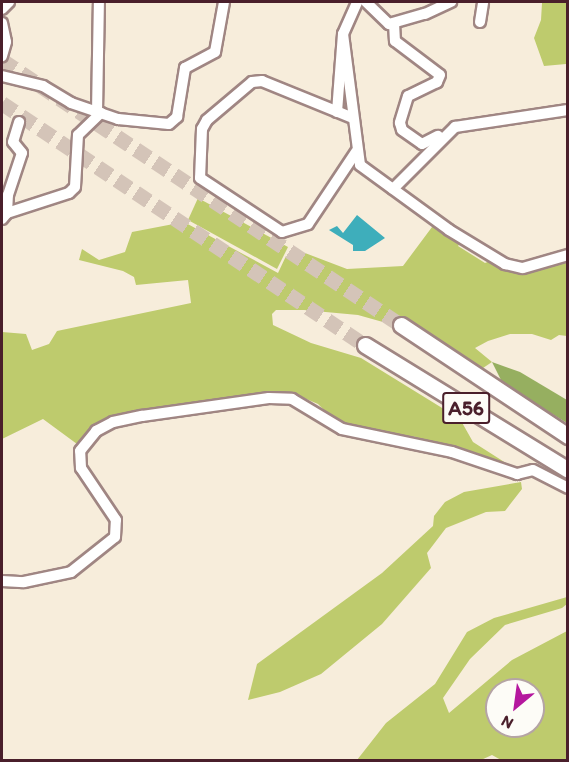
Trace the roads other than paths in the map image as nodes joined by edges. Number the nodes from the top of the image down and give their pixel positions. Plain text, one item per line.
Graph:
1 (9, 2) edge
2 (99, 2) edge
3 (224, 2) edge
4 (357, 2) edge
5 (366, 2) edge
6 (451, 2) edge
7 (483, 2) edge
8 (2, 9) edge
9 (480, 22) dead end
10 (2, 23) edge
11 (394, 23) junction
12 (343, 34) junction
13 (2, 56) edge
14 (2, 76) edge
15 (567, 110) edge
16 (99, 112) junction
17 (337, 112) junction
18 (353, 118) junction
19 (19, 122) dead end
20 (444, 136) junction
21 (356, 152) junction
22 (393, 189) junction
23 (4, 216) edge
24 (567, 255) edge
25 (401, 325) tunnel mouth
26 (365, 345) tunnel mouth
27 (567, 436) edge
28 (567, 470) edge
29 (567, 488) edge
30 (2, 581) edge

1 - 8 street
2 - 16 street
3 - 16 street
4 - 12 street
5 - 11 street
6 - 11 street
7 - 9 street
10 - 13 street
11 - 20 street
12 - 17 street
12 - 18 street
14 - 16 street
15 - 20 street
16 - 23 street
17 - 18 street
17 - 21 street
18 - 21 street
19 - 23 street
20 - 22 street
21 - 22 street
22 - 24 street
25 - 27 highway, A56
26 - 28 highway, A56
29 - 30 street

